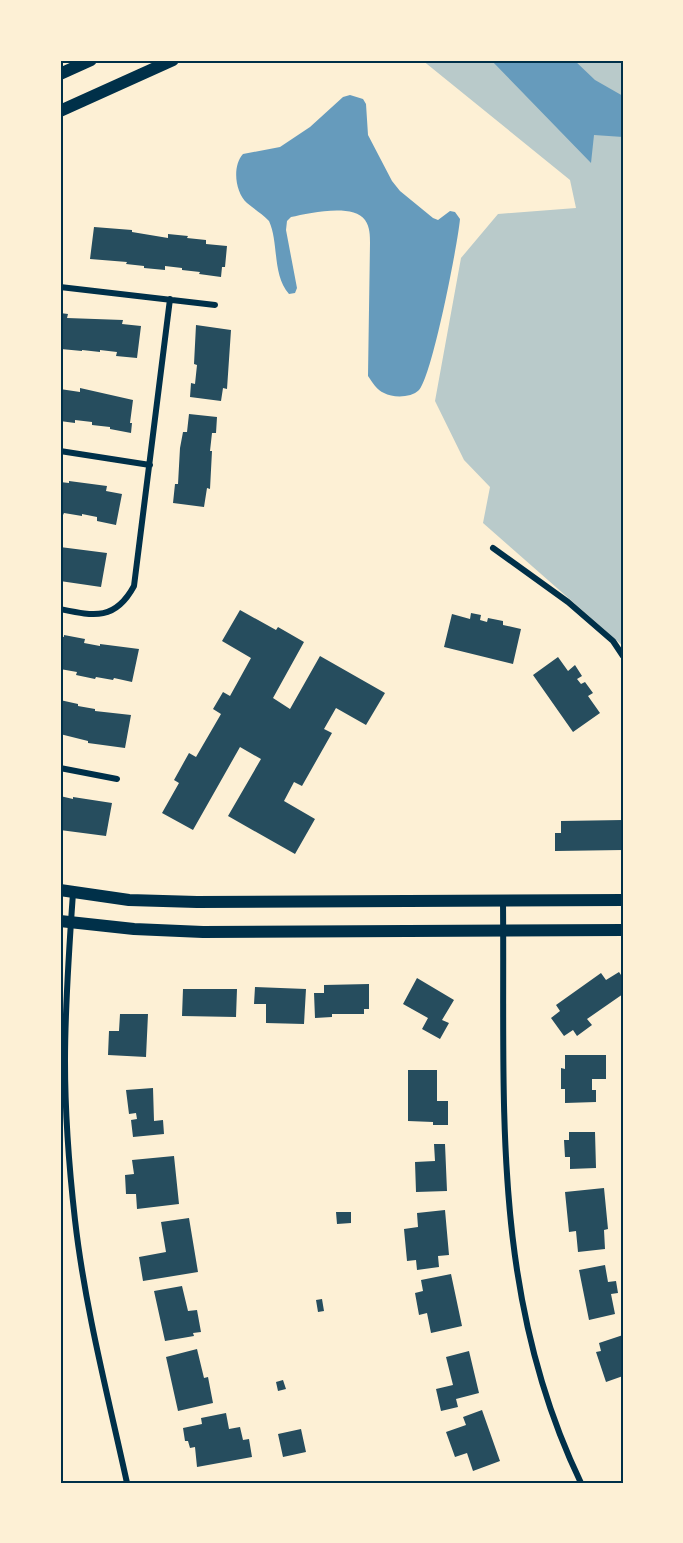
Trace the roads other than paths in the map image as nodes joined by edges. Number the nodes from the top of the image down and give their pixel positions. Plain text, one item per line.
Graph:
1 (91, 60) edge
2 (172, 60) edge
3 (60, 74) edge
4 (60, 111) edge
5 (60, 287) edge
6 (170, 299) junction
7 (215, 305) dead end
8 (60, 451) edge
9 (150, 465) junction
10 (493, 548) dead end
11 (60, 609) edge
12 (623, 656) edge
13 (60, 768) edge
14 (117, 778) dead end
15 (60, 890) edge
16 (73, 893) junction
17 (623, 900) edge
18 (503, 901) junction
19 (65, 922) edge
20 (623, 930) edge
21 (503, 931) junction
22 (127, 1483) edge
23 (581, 1483) edge

1 - 3 main road
2 - 4 main road
5 - 6 street
6 - 7 street
6 - 9 street
8 - 9 street
9 - 11 street
10 - 12 street
13 - 14 street
15 - 16 main road
16 - 18 main road
16 - 19 street
17 - 18 main road
18 - 21 street
19 - 21 main road
19 - 22 street
20 - 21 main road
21 - 23 street

